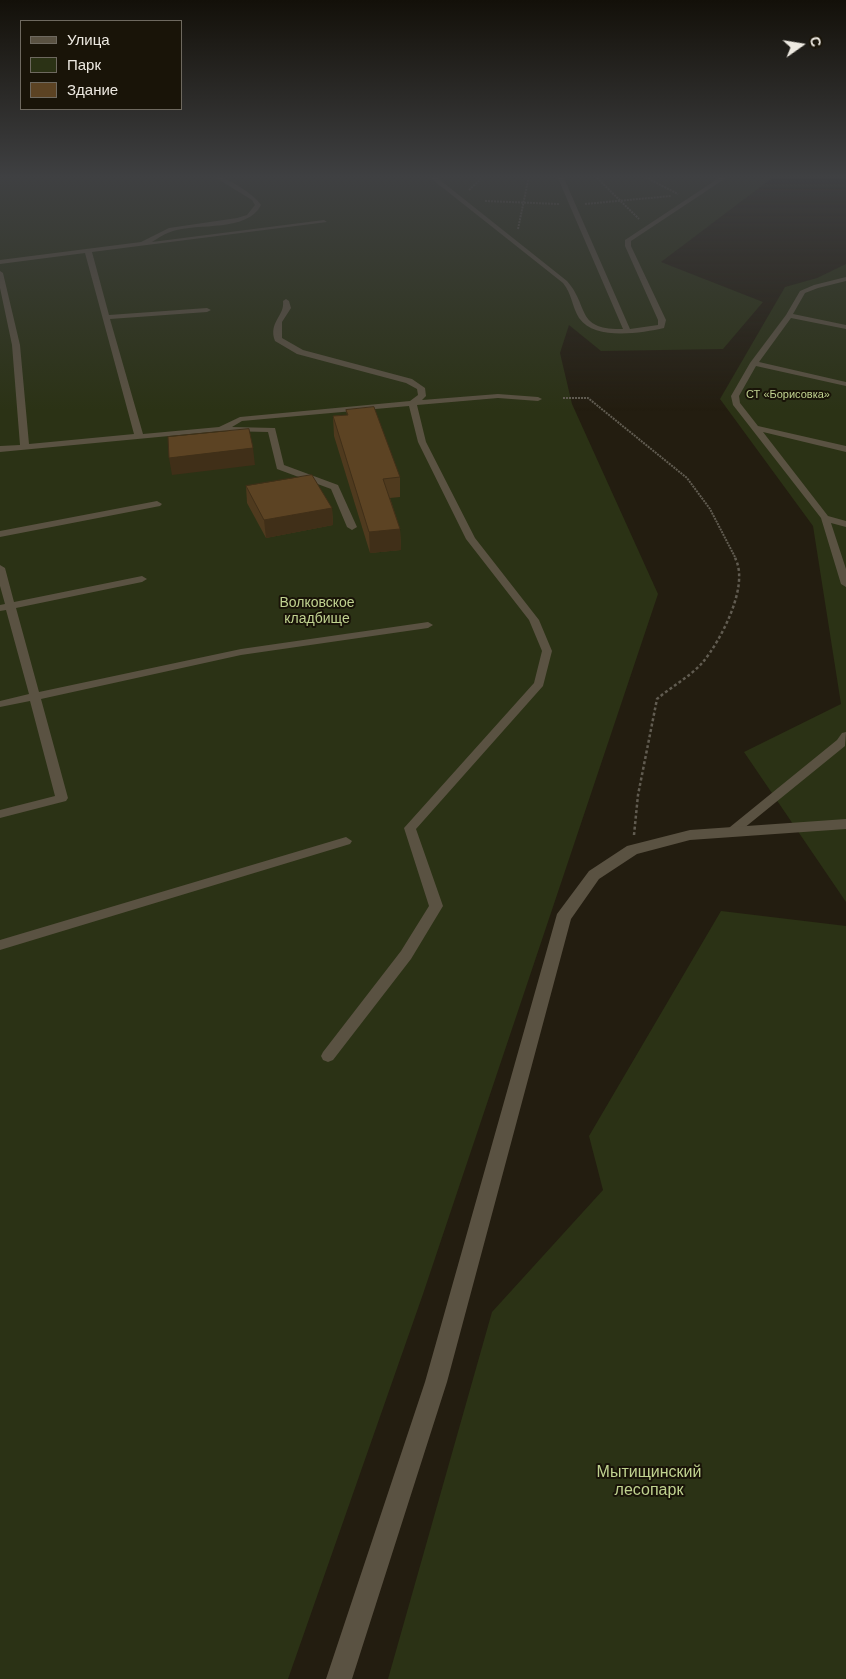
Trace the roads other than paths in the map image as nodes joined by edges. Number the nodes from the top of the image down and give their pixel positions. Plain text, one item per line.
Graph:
1 (61, 254) edge
2 (89, 254) edge
3 (530, 254) edge
4 (594, 254) edge
5 (632, 254) edge
6 (0, 262) edge
7 (0, 273) edge
8 (846, 279) edge
9 (834, 282) junction
10 (846, 284) edge
11 (286, 300) dead end
12 (207, 310) dead end
13 (789, 315) junction
14 (107, 317) junction
15 (846, 327) edge
16 (627, 330) junction
17 (754, 363) junction
18 (846, 384) edge
19 (538, 399) dead end
20 (412, 402) junction
21 (755, 428) junction
22 (221, 429) junction
23 (139, 436) junction
24 (25, 448) junction
25 (0, 449) edge
26 (846, 449) edge
27 (157, 504) dead end
28 (825, 518) junction
29 (846, 524) edge
30 (352, 527) dead end
31 (0, 534) edge
32 (0, 568) edge
33 (142, 578) dead end
34 (846, 584) edge
35 (5, 607) edge
36 (428, 625) dead end
37 (34, 697) junction
38 (0, 704) edge
39 (846, 736) edge
40 (0, 814) edge
41 (846, 824) edge
42 (734, 830) junction
43 (346, 841) dead end
44 (0, 945) edge
45 (328, 1056) dead end
46 (339, 1679) edge

1 - 6 lane
2 - 14 lane
3 - 16 lane
4 - 16 lane
5 - 16 lane
7 - 24 lane
8 - 9 lane
9 - 10 lane
9 - 13 lane
11 - 20 lane
12 - 14 lane
13 - 15 lane
13 - 17 lane
14 - 23 lane
17 - 18 lane
17 - 21 lane
19 - 20 lane
20 - 22 lane
20 - 45 lane
21 - 26 lane
21 - 28 lane
22 - 23 lane
22 - 30 lane
23 - 24 lane
24 - 25 lane
27 - 31 lane
28 - 29 lane
28 - 34 lane
32 - 35 lane
33 - 35 lane
35 - 37 lane
36 - 37 lane
37 - 38 lane
37 - 40 lane
39 - 42 lane
41 - 42 street
42 - 46 street
43 - 44 lane

